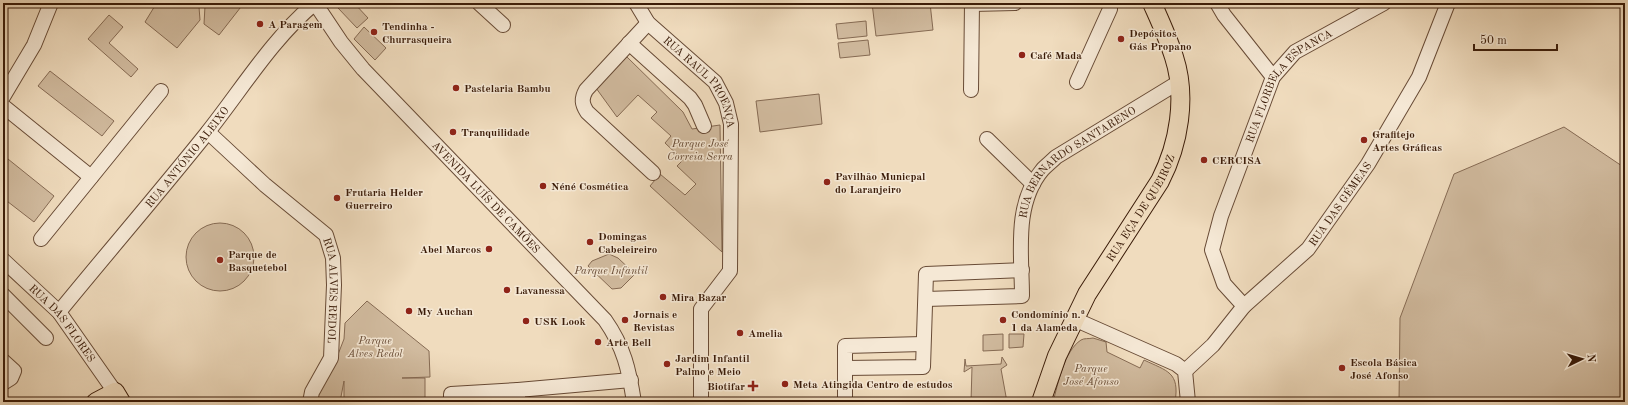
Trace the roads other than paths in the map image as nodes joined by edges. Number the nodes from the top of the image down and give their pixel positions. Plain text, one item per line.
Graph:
1 (51, 3) edge
2 (315, 3) edge
3 (479, 3) edge
4 (636, 3) edge
5 (972, 3) edge
6 (1015, 3) edge
7 (1152, 3) edge
8 (1217, 3) edge
9 (1384, 3) edge
10 (1448, 3) edge
11 (1110, 8) dead end
12 (648, 23) junction
13 (503, 25) dead end
14 (629, 43) junction
15 (1273, 77) junction
16 (1077, 82) dead end
17 (1179, 82) junction
18 (971, 90) dead end
19 (161, 91) dead end
20 (3, 97) edge
21 (3, 106) edge
22 (704, 126) dead end
23 (208, 132) junction
24 (987, 139) dead end
25 (653, 173) dead end
26 (91, 177) junction
27 (1034, 184) junction
28 (41, 239) dead end
29 (3, 260) edge
30 (1022, 270) junction
31 (3, 295) edge
32 (926, 299) junction
33 (1244, 306) junction
34 (59, 312) junction
35 (1074, 319) junction
36 (46, 338) dead end
37 (923, 344) junction
38 (3, 361) edge
39 (846, 368) junction
40 (1185, 371) junction
41 (631, 380) junction
42 (3, 383) edge
43 (518, 396) edge
44 (118, 397) edge
45 (451, 398) edge
46 (96, 402) edge
47 (310, 402) edge
48 (634, 402) edge
49 (701, 402) edge
50 (845, 402) edge
51 (1041, 402) edge
52 (1188, 402) edge

1 - 20 street
2 - 23 street, RUA ANTÓNIO ALEIXO
2 - 41 street, AVENIDA LUÍS DE CAMÕES
3 - 13 street
4 - 12 street, RUA RAUL PROENÇA
5 - 6 street
5 - 18 street
7 - 17 main road, RUA EÇA DE QUEIROZ
8 - 15 street
9 - 15 street, RUA FLORBELA ESPANCA
10 - 33 street, RUA DAS GÉMEAS
11 - 16 street
12 - 14 street
12 - 49 street, RUA RAUL PROENÇA
14 - 22 street
14 - 25 street
15 - 33 street, RUA FLORBELA ESPANCA
17 - 27 street, RUA BERNARDO SANTARENO
17 - 35 main road, RUA EÇA DE QUEIROZ
19 - 26 street
21 - 26 street
23 - 34 street, RUA ANTÓNIO ALEIXO
23 - 47 street, RUA ALVES REDOL
24 - 27 street
26 - 28 street
27 - 30 street, RUA BERNARDO SANTARENO
29 - 34 street, RUA DAS FLORES
30 - 32 street
30 - 32 street, RUA BERNARDO SANTARENO
31 - 36 street
32 - 37 street
33 - 40 street, RUA DAS GÉMEAS
34 - 44 street, RUA DAS FLORES
35 - 40 street
35 - 51 main road, RUA EÇA DE QUEIROZ
37 - 39 street
37 - 39 street
38 - 42 street
39 - 50 street
40 - 52 street
41 - 43 street
41 - 48 street, AVENIDA LUÍS DE CAMÕES
43 - 45 street
44 - 46 main road

